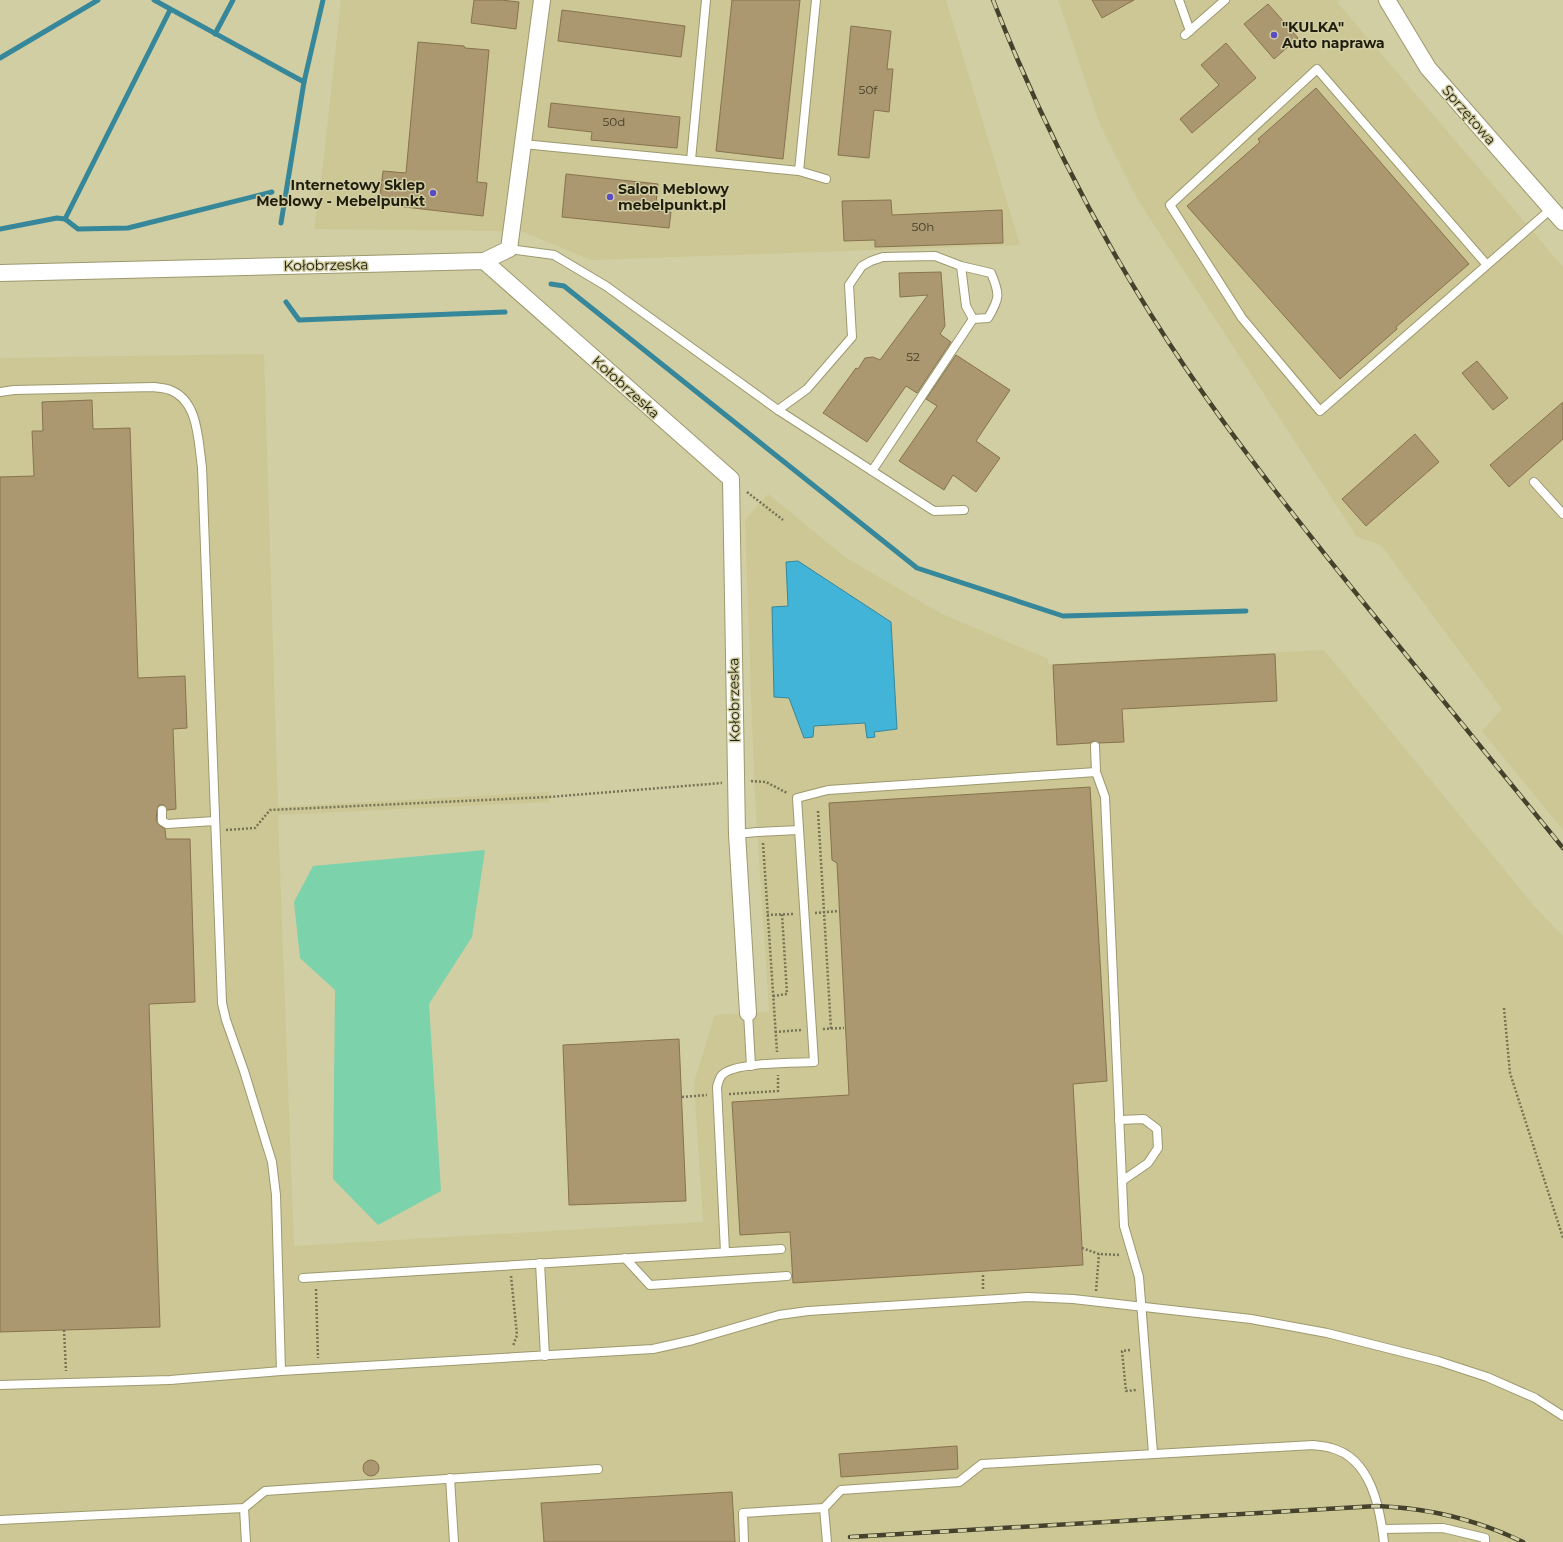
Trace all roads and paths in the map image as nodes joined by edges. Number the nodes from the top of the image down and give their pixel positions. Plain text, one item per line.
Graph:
1 (542, 0) edge
2 (706, 0) edge
3 (816, 0) edge
4 (1179, 0) edge
5 (1225, 0) edge
6 (1387, 0) edge
7 (522, 144) junction
8 (691, 160) junction
9 (799, 171) junction
10 (826, 180) dead end
11 (1551, 209) junction
12 (1563, 222) edge
13 (509, 249) junction
14 (484, 261) junction
15 (1488, 265) junction
16 (961, 266) junction
17 (0, 273) edge
18 (973, 319) junction
19 (0, 392) edge
20 (778, 410) junction
21 (872, 471) junction
22 (730, 478) junction
23 (1534, 482) dead end
24 (964, 510) dead end
25 (1563, 514) edge
26 (783, 520) dead end
27 (1096, 746) dead end
28 (1096, 772) junction
29 (736, 782) junction
30 (788, 793) dead end
31 (162, 810) dead end
32 (818, 811) dead end
33 (215, 821) junction
34 (216, 830) junction
35 (799, 830) junction
36 (737, 834) junction
37 (762, 839) dead end
38 (839, 911) dead end
39 (824, 912) junction
40 (810, 913) dead end
41 (782, 914) junction
42 (795, 914) dead end
43 (768, 915) junction
44 (773, 996) junction
45 (1504, 1008) dead end
46 (748, 1013) joint
47 (844, 1028) dead end
48 (822, 1029) dead end
49 (831, 1029) junction
50 (803, 1030) dead end
51 (776, 1032) junction
52 (777, 1058) dead end
53 (751, 1066) junction
54 (778, 1075) dead end
55 (707, 1095) dead end
56 (727, 1095) dead end
57 (682, 1097) dead end
58 (1119, 1120) junction
59 (1122, 1181) junction
60 (1563, 1238) edge
61 (1082, 1248) dead end
62 (781, 1250) dead end
63 (725, 1252) junction
64 (1099, 1254) junction
65 (1123, 1255) dead end
66 (625, 1258) junction
67 (540, 1264) junction
68 (511, 1274) dead end
69 (983, 1275) dead end
70 (787, 1276) dead end
71 (303, 1278) dead end
72 (316, 1284) dead end
73 (983, 1292) dead end
74 (1096, 1293) dead end
75 (1142, 1306) junction
76 (64, 1330) dead end
77 (511, 1350) dead end
78 (1130, 1350) dead end
79 (545, 1356) junction
80 (318, 1360) dead end
81 (65, 1364) dead end
82 (282, 1371) junction
83 (0, 1385) edge
84 (1137, 1390) dead end
85 (1563, 1416) edge
86 (1153, 1453) junction
87 (598, 1469) dead end
88 (450, 1478) junction
89 (244, 1508) junction
90 (824, 1508) junction
91 (0, 1520) edge
92 (1383, 1529) junction
93 (246, 1542) edge
94 (454, 1542) edge
95 (744, 1542) edge
96 (827, 1542) edge
97 (1384, 1542) edge
98 (1485, 1542) edge

1 - 7 street
2 - 8 lane
3 - 9 lane
4 - 5 lane
6 - 11 street, Sprzętowa
7 - 8 lane
7 - 13 street
8 - 9 lane
9 - 10 lane
11 - 12 street, Sprzętowa
11 - 15 lane
13 - 14 street
13 - 20 lane
14 - 17 street, Kołobrzeska
14 - 22 street, Kołobrzeska
15 - 15 lane
16 - 18 lane
16 - 18 lane
16 - 20 lane
18 - 21 lane
19 - 33 lane
20 - 21 lane
21 - 24 lane
22 - 26 path
22 - 29 street, Kołobrzeska
23 - 25 lane
27 - 28 lane
28 - 35 lane
28 - 58 lane
29 - 30 path
29 - 34 path
29 - 36 street, Kołobrzeska
31 - 33 lane
32 - 39 path
33 - 34 lane
34 - 82 lane
35 - 36 lane
35 - 53 lane
36 - 46 street, Kołobrzeska
37 - 43 path
38 - 39 path
39 - 40 path
39 - 49 path
41 - 42 path
41 - 43 path
41 - 44 path
43 - 44 path
44 - 51 path
45 - 60 path
46 - 53 lane
47 - 49 path
48 - 49 path
50 - 51 path
51 - 52 path
53 - 63 lane
54 - 56 path
55 - 57 path
58 - 59 lane
58 - 59 lane
59 - 75 lane
61 - 64 path
62 - 63 lane
63 - 66 lane
64 - 65 path
64 - 74 path
66 - 67 lane
66 - 70 lane
67 - 71 lane
67 - 79 lane
68 - 77 path
69 - 73 path
72 - 80 path
75 - 79 lane
75 - 85 lane
75 - 86 lane
76 - 81 path
78 - 84 path
79 - 82 lane
82 - 83 lane
86 - 90 lane
86 - 92 lane
87 - 88 lane
88 - 89 lane
88 - 94 lane
89 - 91 lane
89 - 93 lane
90 - 95 lane
90 - 96 lane
92 - 97 lane
92 - 98 lane

